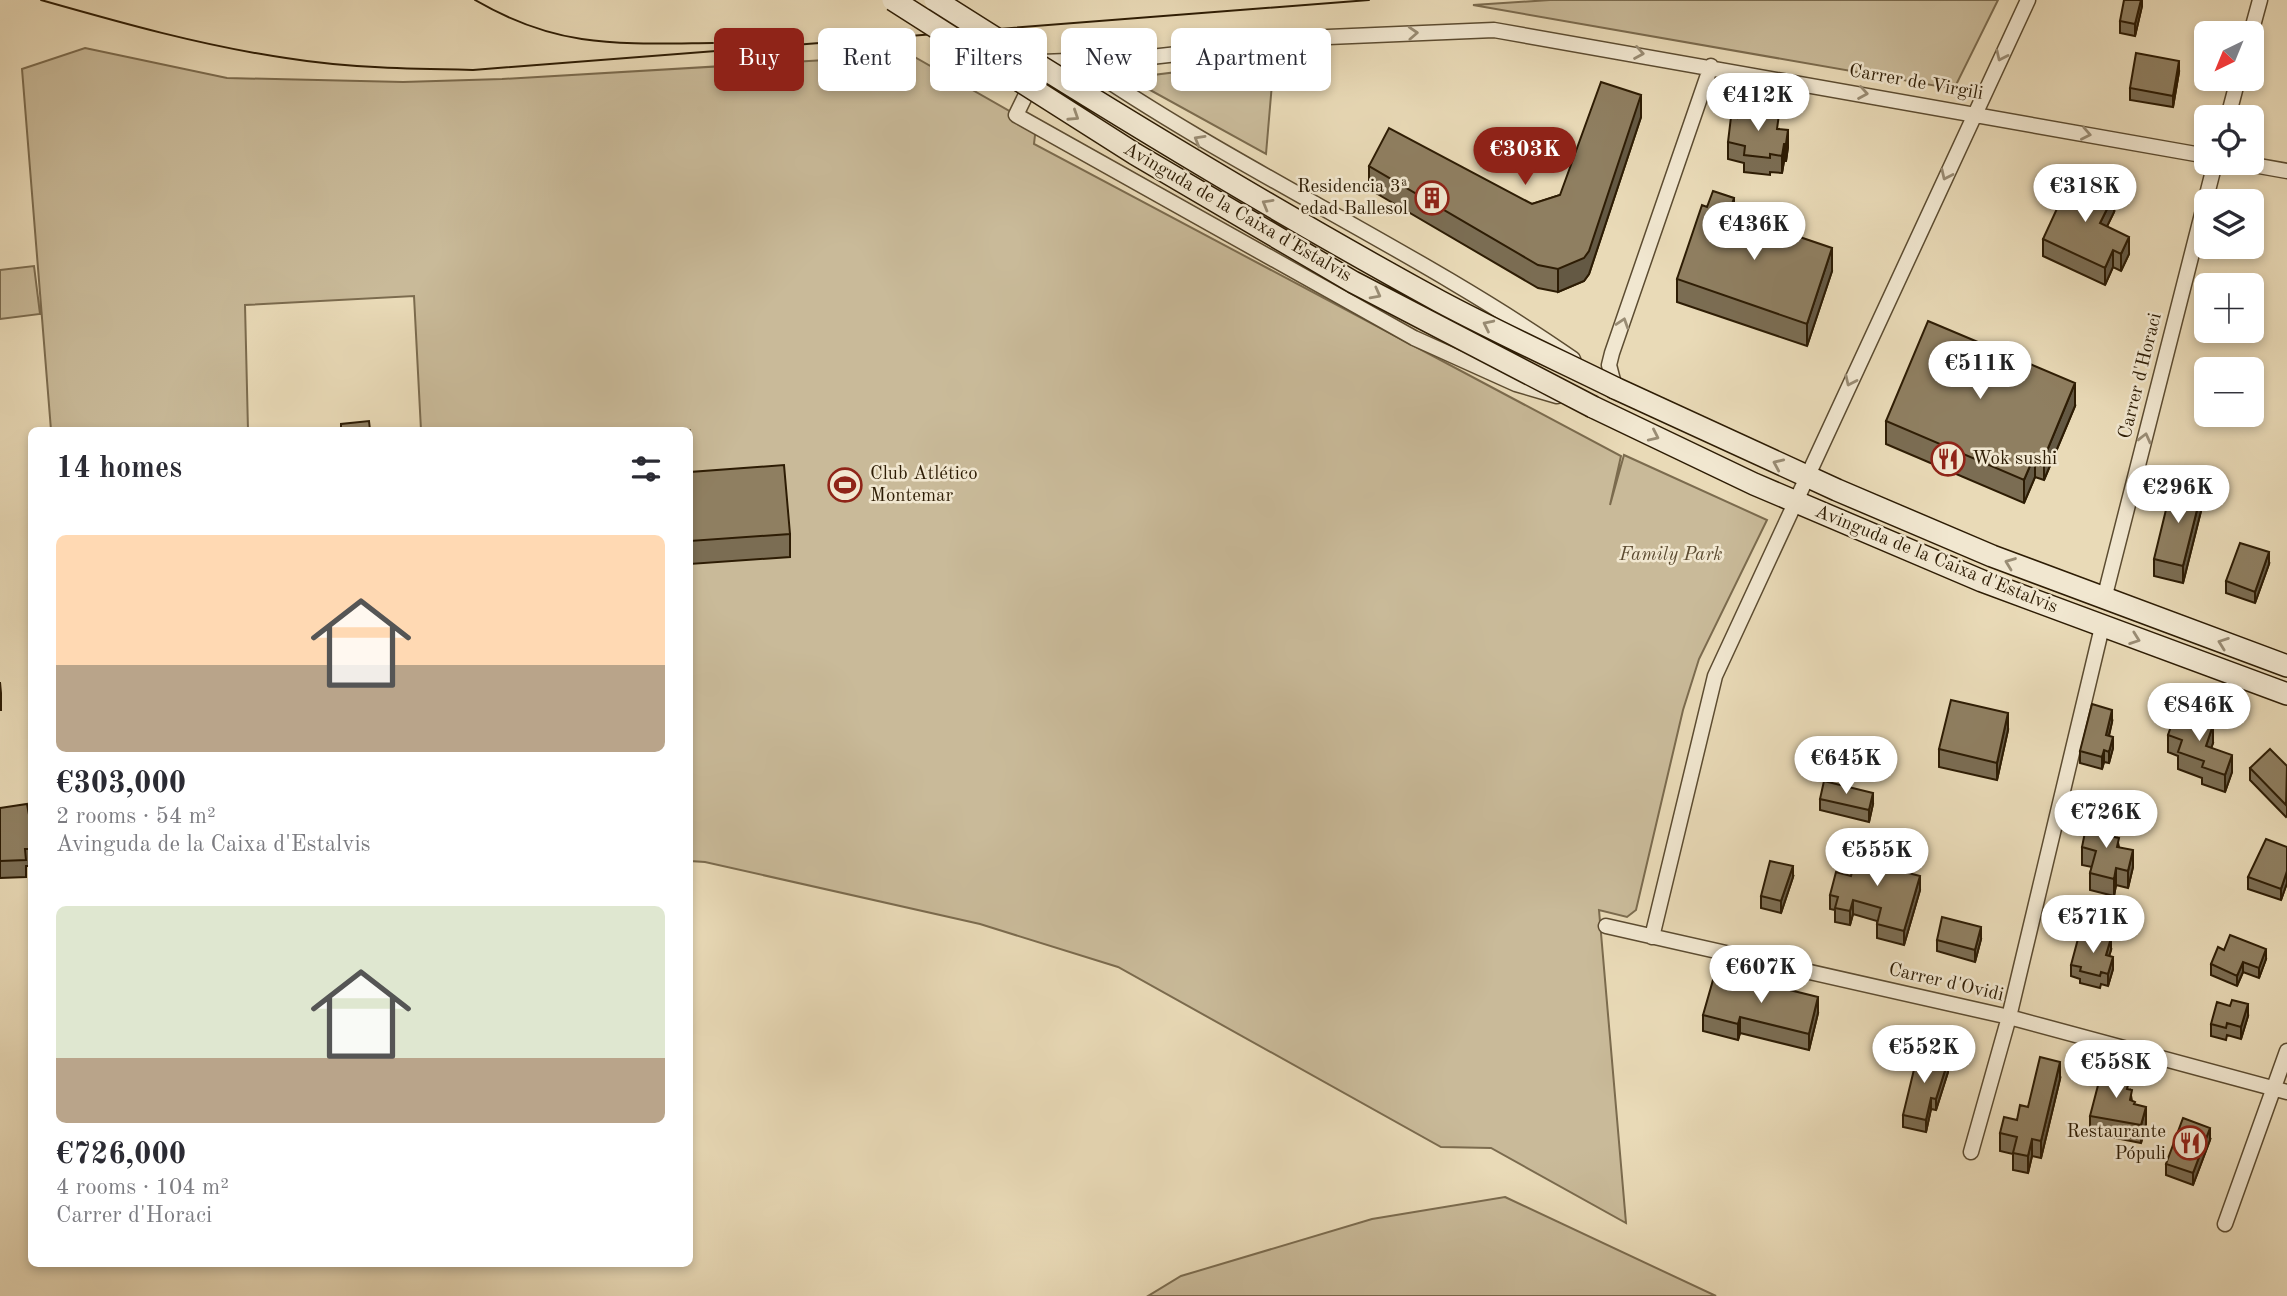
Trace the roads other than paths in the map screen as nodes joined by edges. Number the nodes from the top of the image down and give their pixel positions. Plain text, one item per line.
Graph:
1 (893, 0) edge
2 (935, 0) edge
3 (2028, 0) edge
4 (2260, 0) edge
5 (2254, 21) edge
6 (1157, 54) edge
7 (1061, 61) edge
8 (1711, 66) junction
9 (1122, 91) edge
10 (1975, 113) junction
11 (1016, 115) joint
12 (2194, 154) edge
13 (2264, 167) edge
14 (2287, 171) edge
15 (2213, 175) edge
16 (1615, 388) junction
17 (1593, 407) junction
18 (1806, 476) junction
19 (1795, 502) junction
20 (2104, 599) junction
21 (2102, 627) junction
22 (2287, 666) edge
23 (2287, 694) edge
24 (1606, 926) dead end
25 (1652, 937) junction
26 (2009, 1017) junction
27 (2287, 1051) edge
28 (2280, 1090) edge
29 (1971, 1152) dead end
30 (2225, 1224) dead end

1 -> 17 main road, Avinguda de la Caixa d'Estalvis, bridge
16 -> 2 main road, Avinguda de la Caixa d'Estalvis, bridge
3 -> 10 street
4 - 5 street
6 -> 8 street, Carrer de Virgili
7 - 11 street, Carrer de Virgili
8 -> 10 street, Carrer de Virgili
16 -> 8 street
16 -> 9 street, Avinguda de la Caixa d'Estalvis
10 -> 12 street, Carrer de Virgili
10 -> 18 street
11 - 17 street, Avinguda de la Caixa d'Estalvis
13 - 14 street
20 -> 15 street, Carrer d'Horaci
18 -> 16 main road, Avinguda de la Caixa d'Estalvis
17 -> 19 main road, Avinguda de la Caixa d'Estalvis
18 - 19 street
20 -> 18 main road, Avinguda de la Caixa d'Estalvis
19 - 21 main road, Avinguda de la Caixa d'Estalvis
19 - 25 street
22 -> 20 main road, Avinguda de la Caixa d'Estalvis
21 -> 23 main road, Avinguda de la Caixa d'Estalvis
21 - 26 street
24 - 25 street, Carrer d'Ovidi
25 - 26 street, Carrer d'Ovidi
26 - 28 street, Carrer d'Ovidi
26 - 29 street
27 - 28 street
28 - 30 street

